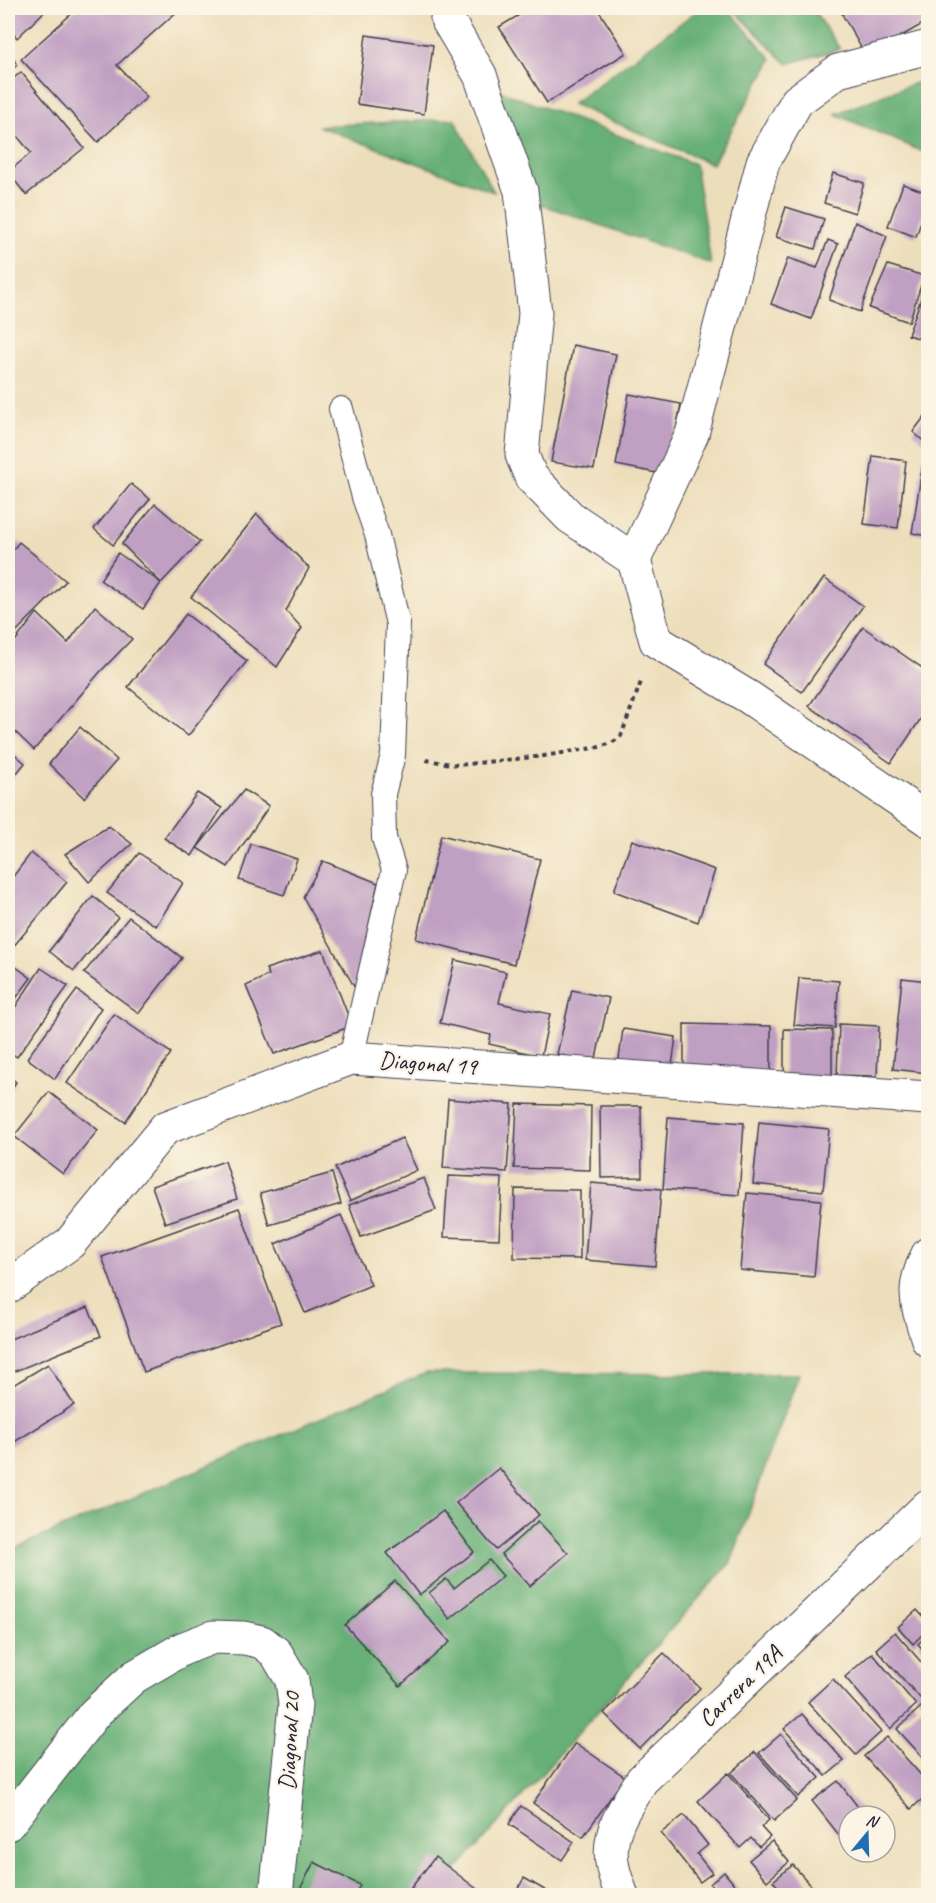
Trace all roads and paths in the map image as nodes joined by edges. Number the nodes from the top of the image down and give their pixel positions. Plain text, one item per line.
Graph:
1 (443, 11) edge
2 (928, 47) edge
3 (341, 409) dead end
4 (634, 560) junction
5 (656, 641) junction
6 (393, 755) junction
7 (928, 820) edge
8 (351, 1058) junction
9 (928, 1098) edge
10 (928, 1254) edge
11 (8, 1287) edge
12 (928, 1340) edge
13 (928, 1506) edge
14 (8, 1824) edge
15 (276, 1896) edge
16 (622, 1896) edge

1 - 4 street
2 - 4 street
3 - 6 lane
4 - 5 street
5 - 6 path
5 - 7 street
6 - 8 lane
8 - 9 street, Diagonal 19
8 - 11 street, Diagonal 19
10 - 12 street
13 - 16 street, Carrera 19A
14 - 15 street, Diagonal 20

